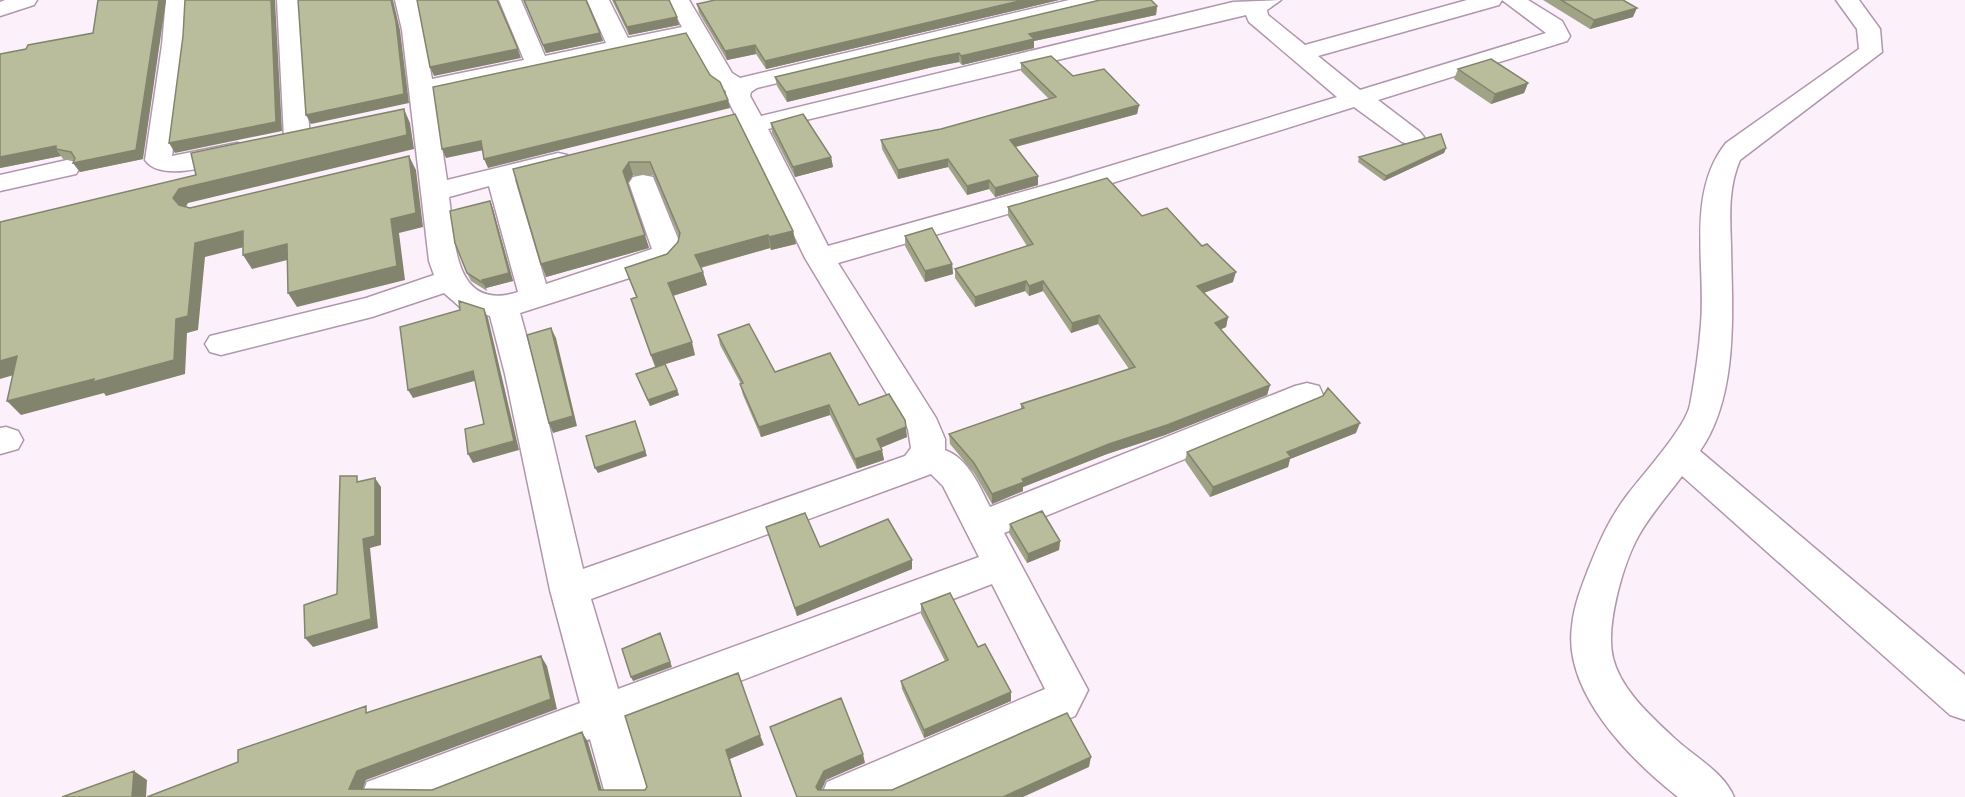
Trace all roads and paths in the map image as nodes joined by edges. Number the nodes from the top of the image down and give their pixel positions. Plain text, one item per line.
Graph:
1 (26, 0) edge
2 (177, 0) edge
3 (288, 0) edge
4 (406, 0) edge
5 (510, 0) edge
6 (598, 0) edge
7 (1096, 0) edge
8 (1491, 0) edge
9 (1513, 0) edge
10 (1847, 0) edge
11 (688, 3) edge
12 (1263, 4) edge
13 (0, 9) edge
14 (696, 31) junction
15 (620, 47) junction
16 (1303, 53) junction
17 (537, 64) junction
18 (1357, 100) junction
19 (414, 105) junction
20 (741, 111) junction
21 (1411, 137) dead end
22 (579, 156) edge
23 (67, 168) dead end
24 (500, 176) junction
25 (0, 183) edge
26 (643, 183) edge
27 (434, 192) junction
28 (820, 258) junction
29 (449, 281) junction
30 (536, 299) junction
31 (503, 308) junction
32 (221, 344) dead end
33 (1307, 395) dead end
34 (1679, 453) junction
35 (927, 457) junction
36 (981, 526) junction
37 (1000, 565) junction
38 (569, 590) junction
39 (1965, 701) edge
40 (603, 713) junction
41 (384, 797) edge
42 (628, 797) edge
43 (843, 797) edge
44 (1712, 797) edge

1 - 13 street
2 - 3 street
4 - 19 street
5 - 17 street
6 - 15 street
7 - 20 street
8 - 16 street
9 - 18 street
10 - 34 street
11 - 14 street
12 - 16 street
12 - 20 street
14 - 15 street
14 - 20 street
15 - 17 street
16 - 18 street
17 - 19 street
18 - 21 street
18 - 28 street
19 - 27 street
20 - 28 street
22 - 24 street
23 - 25 street
24 - 27 street
24 - 30 street
26 - 30 street
27 - 29 street
28 - 35 street
29 - 31 street
29 - 32 street
30 - 31 street
31 - 38 street
33 - 36 street
34 - 39 street
34 - 44 street
35 - 36 street
35 - 38 street
36 - 37 street
37 - 40 street
37 - 43 street
38 - 40 street
40 - 41 street
40 - 42 street

